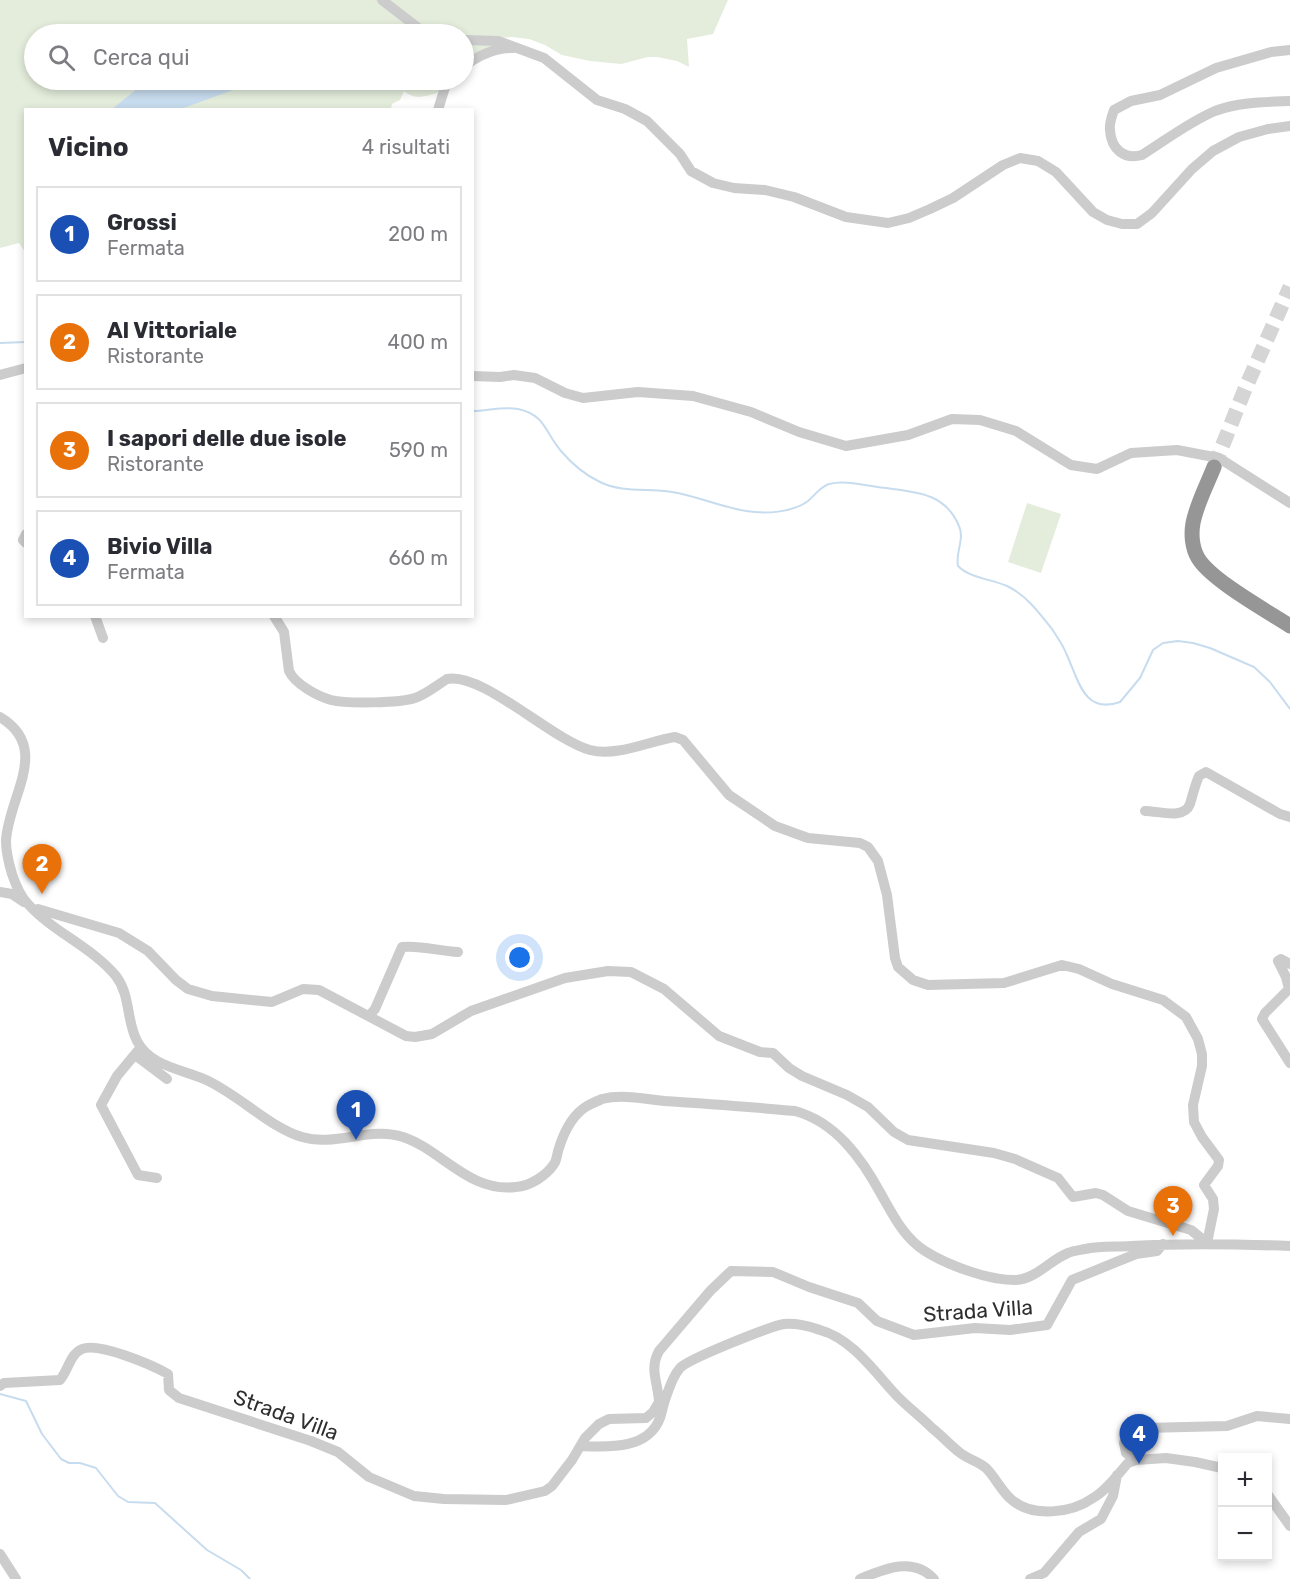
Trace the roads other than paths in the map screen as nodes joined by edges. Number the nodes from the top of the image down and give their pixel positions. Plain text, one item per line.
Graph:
1 (382, 0) edge
2 (413, 24) edge
3 (474, 40) edge
4 (516, 48) junction
5 (1290, 50) edge
6 (474, 59) edge
7 (444, 90) edge
8 (1290, 101) edge
9 (439, 108) edge
10 (1290, 126) edge
11 (24, 369) edge
12 (0, 375) edge
13 (474, 376) edge
14 (1214, 467) tunnel mouth
15 (1290, 504) edge
16 (96, 618) edge
17 (275, 618) edge
18 (1290, 626) edge
19 (103, 638) dead end
20 (0, 717) edge
21 (1145, 811) dead end
22 (1290, 817) edge
23 (0, 892) edge
24 (29, 906) junction
25 (458, 951) dead end
26 (1290, 964) edge
27 (369, 1016) junction
28 (138, 1051) junction
29 (1290, 1063) edge
30 (166, 1079) dead end
31 (157, 1178) dead end
32 (1207, 1243) junction
33 (1163, 1244) junction
34 (1290, 1246) edge
35 (0, 1386) edge
36 (661, 1406) junction
37 (1290, 1419) edge
38 (581, 1446) junction
39 (1136, 1460) junction
40 (1218, 1467) edge
41 (1117, 1475) junction
42 (1272, 1501) edge
43 (1290, 1526) edge
44 (0, 1554) edge
45 (16, 1579) edge
46 (860, 1579) edge
47 (934, 1579) edge
48 (1030, 1579) edge

1 - 2 street
3 - 4 street
4 - 6 street
4 - 10 street
5 - 8 street
7 - 9 street
11 - 12 street
13 - 15 street
14 - 18 highway
16 - 19 street
17 - 32 street
20 - 24 street
21 - 22 street
23 - 24 street
24 - 27 street
24 - 28 street
25 - 27 street
26 - 29 street
27 - 32 street
28 - 30 street
28 - 31 street
28 - 33 street
32 - 33 street
32 - 34 street
33 - 36 street, Strada Villa
35 - 38 street, Strada Villa
36 - 38 street, Strada Villa
36 - 38 street
36 - 41 street
37 - 39 street
39 - 40 street
39 - 41 street
41 - 48 street
42 - 43 street
44 - 45 street
46 - 47 street

